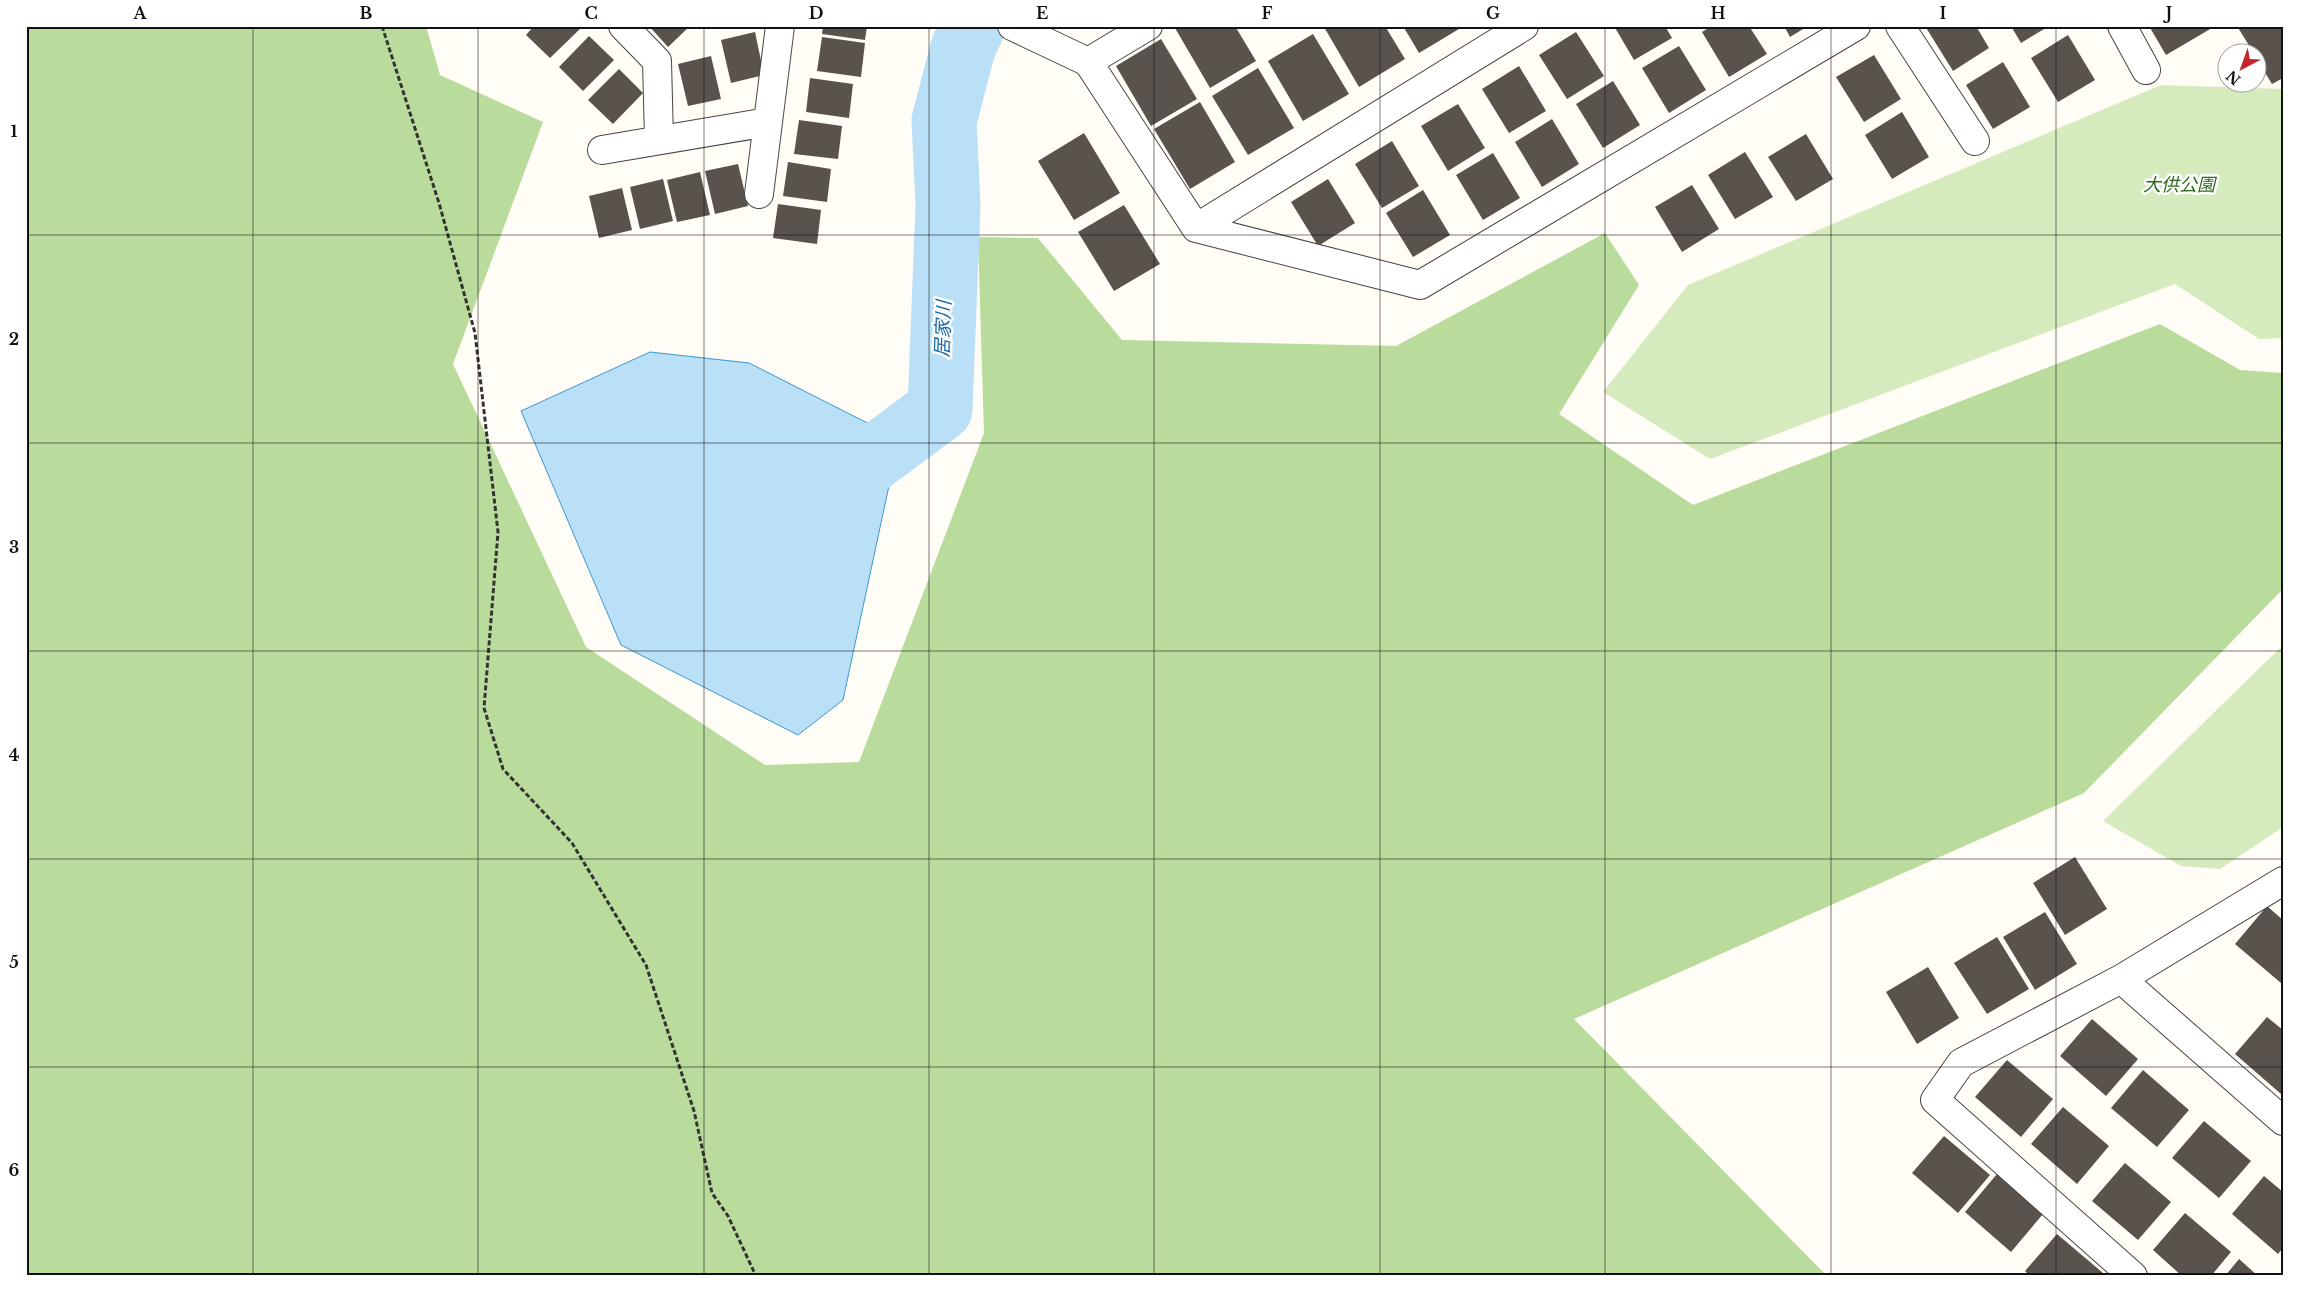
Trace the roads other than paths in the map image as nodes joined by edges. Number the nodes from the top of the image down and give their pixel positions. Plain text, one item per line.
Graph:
1 (623, 26) edge
2 (780, 26) edge
3 (1012, 26) edge
4 (1148, 26) edge
5 (1524, 26) edge
6 (1856, 26) edge
7 (1900, 26) edge
8 (2122, 26) edge
9 (1088, 62) junction
10 (2146, 70) dead end
11 (768, 122) junction
12 (659, 140) junction
13 (1975, 141) dead end
14 (602, 150) dead end
15 (759, 194) dead end
16 (1196, 228) junction
17 (2283, 881) edge
18 (2121, 979) junction
19 (2283, 1121) edge
20 (2133, 1276) edge

1 - 12 street
2 - 11 street
3 - 9 street
4 - 9 street
5 - 16 street
6 - 16 street
7 - 13 street
8 - 10 street
9 - 16 street
11 - 12 street
11 - 15 street
12 - 14 street
17 - 18 street
18 - 19 street
18 - 20 street

